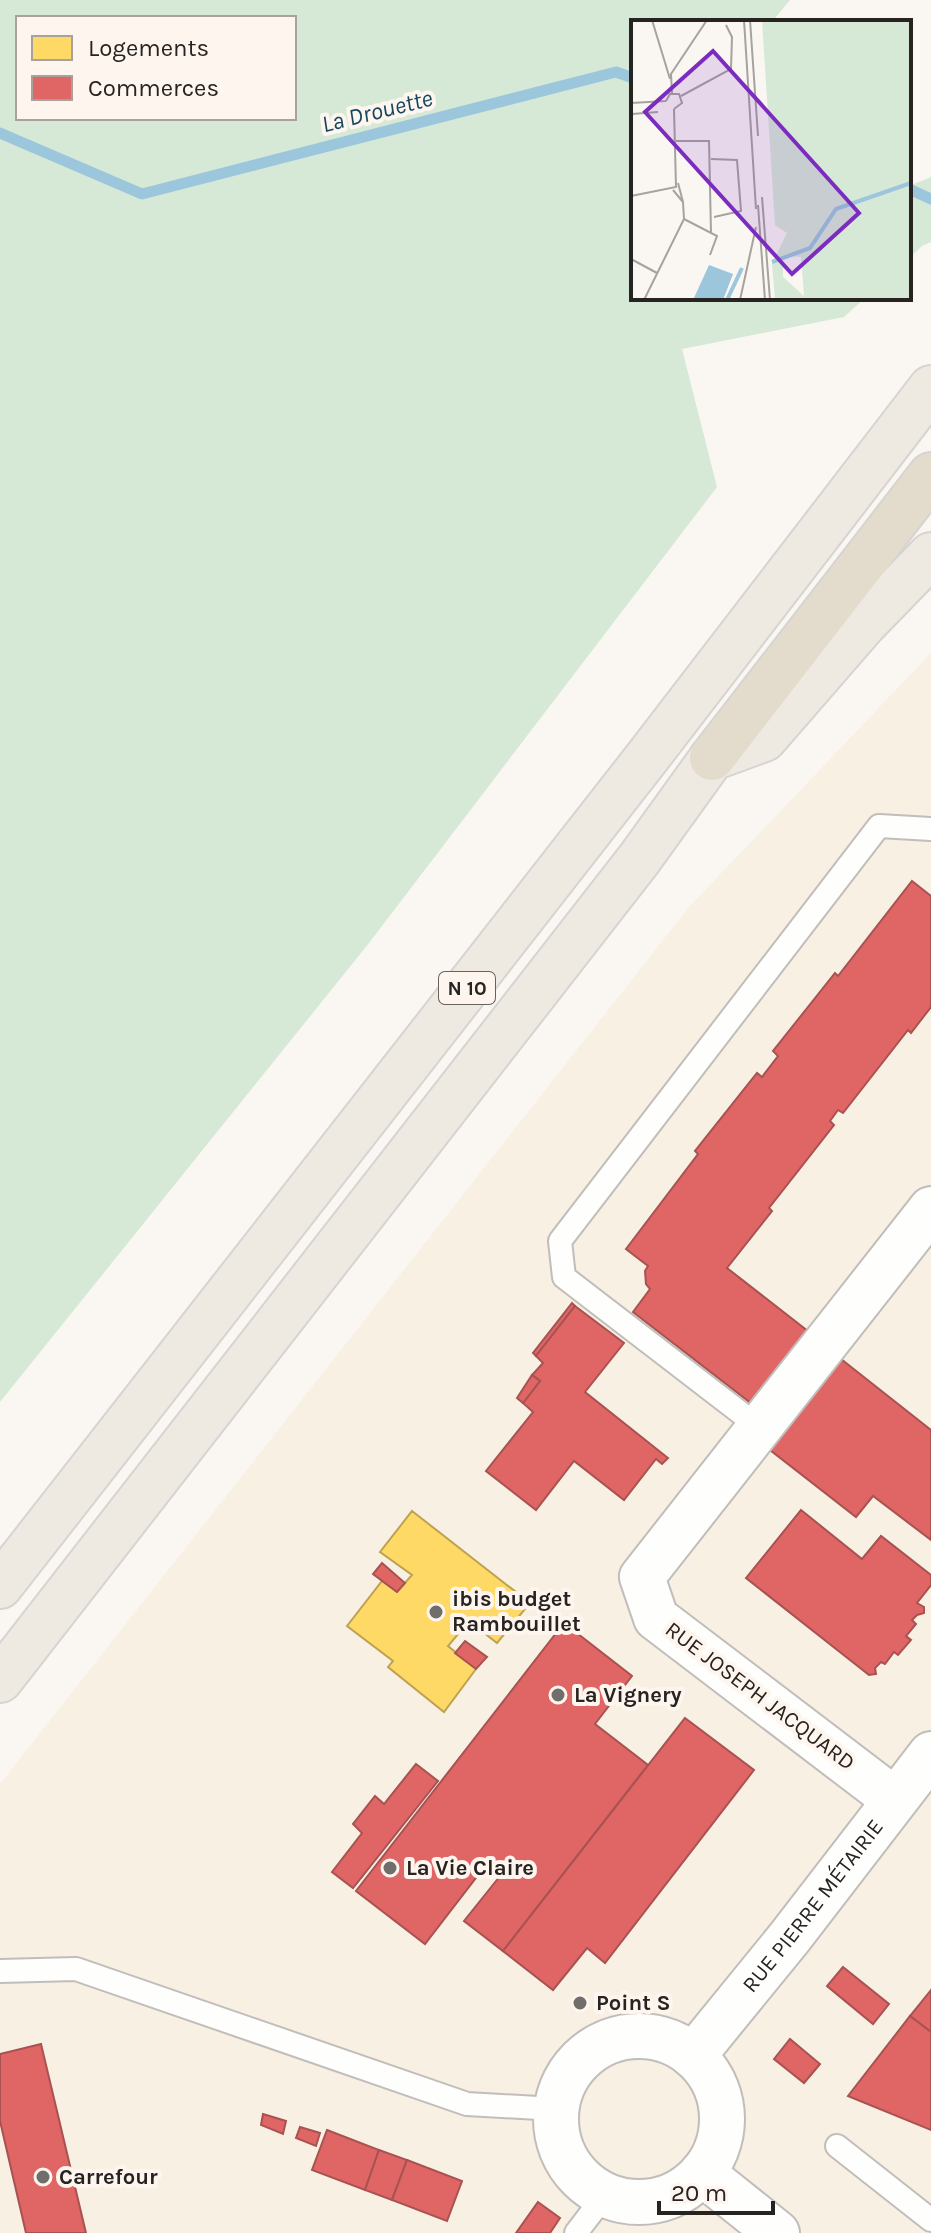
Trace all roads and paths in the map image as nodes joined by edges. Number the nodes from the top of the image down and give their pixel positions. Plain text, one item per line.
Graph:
1 (931, 388) edge
2 (931, 475) edge
3 (931, 555) edge
4 (712, 758) junction
5 (931, 829) edge
6 (931, 1209) edge
7 (759, 1427) junction
8 (0, 1586) edge
9 (0, 1680) edge
10 (931, 1754) edge
11 (895, 1800) junction
12 (0, 1971) edge
13 (693, 2056) junction
14 (556, 2109) junction
15 (837, 2146) dead end
16 (702, 2173) junction
17 (605, 2195) junction
18 (931, 2220) edge
19 (576, 2233) edge
20 (777, 2233) edge

1 - 8 main road, N 10
2 - 4 highway, N 10
3 - 4 main road
4 - 9 main road, N 10
5 - 7 lane
6 - 7 street
7 - 11 street, RUE JOSEPH JACQUARD
10 - 11 street, RUE PIERRE MÉTAIRIE
11 - 13 street, RUE PIERRE MÉTAIRIE
12 - 14 lane
13 - 14 street
13 - 16 street
14 - 17 street
15 - 18 lane
16 - 17 street
16 - 20 street
17 - 19 lane

